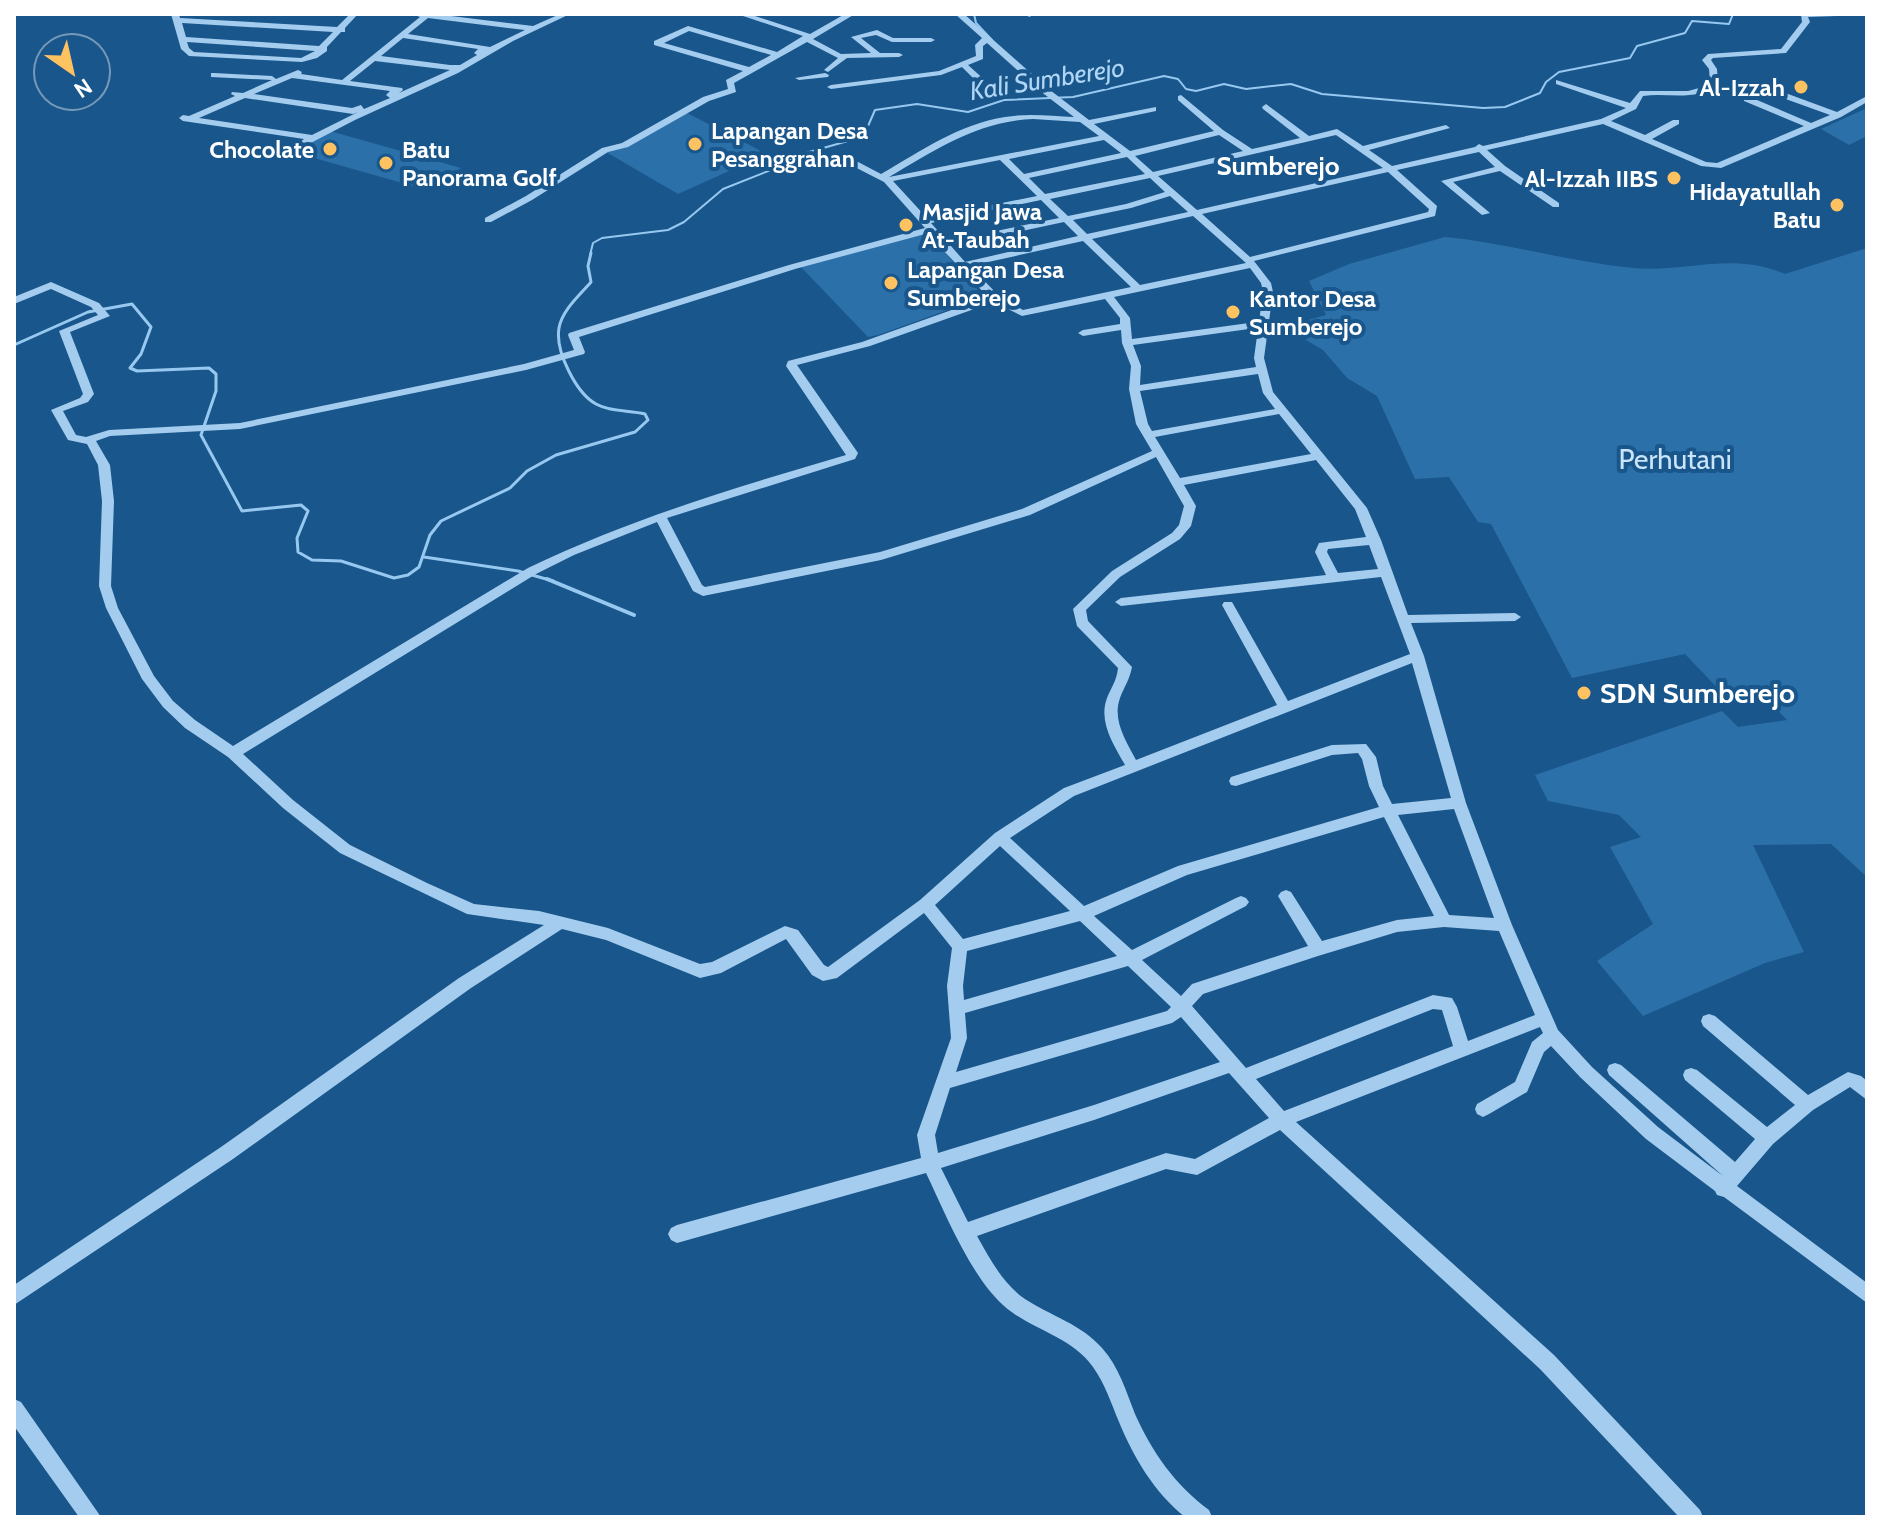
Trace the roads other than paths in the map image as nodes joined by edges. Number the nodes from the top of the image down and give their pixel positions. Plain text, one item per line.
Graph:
1 (354, 14) edge
2 (363, 14) edge
3 (416, 14) edge
4 (566, 14) edge
5 (741, 14) edge
6 (851, 14) edge
7 (959, 14) edge
8 (1837, 14) edge
9 (427, 15) edge
10 (176, 17) edge
11 (837, 22) junction
12 (533, 28) junction
13 (343, 30) junction
14 (402, 36) junction
15 (808, 37) junction
16 (855, 37) junction
17 (181, 39) junction
18 (986, 39) junction
19 (931, 40) dead end
20 (324, 49) junction
21 (876, 53) junction
22 (776, 54) junction
23 (899, 55) dead end
24 (839, 56) junction
25 (374, 58) junction
26 (306, 64) junction
27 (963, 64) junction
28 (750, 70) junction
29 (214, 75) dead end
30 (291, 75) junction
31 (272, 78) junction
32 (799, 78) dead end
33 (345, 81) junction
34 (1559, 82) dead end
35 (1747, 82) dead end
36 (984, 84) dead end
37 (831, 87) dead end
38 (240, 95) junction
39 (1181, 98) dead end
40 (1747, 99) dead end
41 (1867, 99) edge
42 (1266, 107) dead end
43 (1633, 107) junction
44 (1153, 109) dead end
45 (1838, 115) junction
46 (1086, 121) junction
47 (1604, 121) junction
48 (1676, 122) dead end
49 (1810, 126) junction
50 (1446, 128) dead end
51 (1220, 132) junction
52 (1105, 137) junction
53 (312, 138) junction
54 (1647, 138) junction
55 (1307, 139) junction
56 (300, 145) dead end
57 (1479, 147) junction
58 (1362, 149) junction
59 (1251, 152) junction
60 (1128, 154) junction
61 (840, 156) dead end
62 (1001, 156) junction
63 (1389, 168) junction
64 (1502, 168) junction
65 (1151, 175) junction
66 (1021, 177) junction
67 (884, 179) junction
68 (1171, 193) junction
69 (1041, 196) junction
70 (1556, 205) dead end
71 (1485, 213) dead end
72 (1197, 215) junction
73 (1066, 219) junction
74 (488, 220) dead end
75 (926, 226) junction
76 (1086, 238) junction
77 (943, 245) junction
78 (1250, 263) junction
79 (963, 265) junction
80 (1136, 287) junction
81 (1107, 294) junction
82 (995, 298) junction
83 (14, 301) edge
84 (1249, 326) dead end
85 (1123, 327) junction
86 (1083, 333) dead end
87 (1127, 343) junction
88 (1260, 370) junction
89 (1134, 389) junction
90 (1280, 411) junction
91 (1147, 435) junction
92 (87, 440) junction
93 (1156, 453) junction
94 (1317, 456) junction
95 (1175, 483) junction
96 (661, 519) junction
97 (1375, 540) junction
98 (1387, 572) junction
99 (1334, 578) junction
100 (1121, 602) dead end
101 (1228, 605) dead end
102 (1515, 617) dead end
103 (1404, 619) junction
104 (1417, 656) junction
105 (1284, 706) junction
106 (233, 753) junction
107 (1133, 767) junction
108 (1236, 781) dead end
109 (1459, 803) junction
110 (1388, 810) junction
111 (1000, 837) junction
112 (1286, 896) dead end
113 (1241, 902) dead end
114 (925, 904) junction
115 (1080, 915) junction
116 (1444, 921) junction
117 (561, 922) junction
118 (1504, 925) junction
119 (960, 946) junction
120 (1318, 949) junction
121 (1129, 959) junction
122 (1182, 1007) junction
123 (956, 1009) junction
124 (1543, 1019) junction
125 (1709, 1021) dead end
126 (1552, 1035) junction
127 (1462, 1048) junction
128 (1615, 1070) dead end
129 (1236, 1071) junction
130 (1691, 1075) dead end
131 (943, 1083) junction
132 (1867, 1092) edge
133 (1807, 1105) junction
134 (1483, 1109) dead end
135 (1281, 1120) junction
136 (1767, 1138) junction
137 (931, 1165) junction
138 (1736, 1174) junction
139 (1723, 1189) junction
140 (964, 1232) junction
141 (677, 1234) dead end
142 (1867, 1294) edge
143 (14, 1296) edge
144 (14, 1409) edge
145 (91, 1517) edge
146 (1202, 1517) edge
147 (1693, 1517) edge

1 - 13 street
2 - 13 street
3 - 9 street
4 - 12 street
5 - 15 street
6 - 11 street
7 - 18 street
8 - 43 street
9 - 12 street
9 - 14 street
10 - 13 street
10 - 17 street
11 - 15 street
11 - 16 street
12 - 53 street
13 - 20 street
14 - 25 street
14 - 25 street
15 - 22 street
15 - 24 street
16 - 19 street
16 - 21 street
17 - 20 street
17 - 26 street
18 - 27 street
18 - 46 street
20 - 26 street
21 - 23 street
21 - 24 street
22 - 28 street
22 - 28 street
24 - 32 street
25 - 33 street
26 - 30 street
26 - 31 street
27 - 36 street
27 - 37 street
28 - 74 street
29 - 31 street
30 - 33 street
30 - 38 street
31 - 38 street
33 - 38 street
34 - 43 street
35 - 45 street
38 - 53 street
39 - 51 street
40 - 49 street
41 - 45 street
42 - 55 street
43 - 47 street
44 - 46 street
45 - 49 street
46 - 52 street
46 - 67 street
47 - 54 street
47 - 57 street
48 - 54 street
49 - 54 street
50 - 58 street
51 - 59 street
51 - 60 street
52 - 60 street
52 - 62 street
53 - 56 street
55 - 58 street
55 - 59 street
57 - 63 street
57 - 64 street
58 - 63 street
59 - 65 street
60 - 65 street
60 - 66 street
61 - 67 street
62 - 66 street
62 - 67 street
63 - 72 street
63 - 78 street
64 - 70 street
64 - 71 street
65 - 68 street
65 - 69 street
66 - 69 street
67 - 75 street
68 - 72 street
68 - 73 street
69 - 73 street
69 - 75 street
72 - 76 street
72 - 78 street
73 - 76 street
73 - 77 street
75 - 77 street
75 - 92 street
76 - 79 street
76 - 80 street
77 - 79 street
78 - 80 street
78 - 88 street
79 - 82 street
80 - 81 street
81 - 82 street
81 - 85 street
82 - 96 street
83 - 92 street
84 - 87 street
85 - 86 street
85 - 87 street
87 - 89 street
88 - 89 street
88 - 90 street
89 - 91 street
90 - 91 street
90 - 94 street
91 - 93 street
92 - 106 street
93 - 95 street
93 - 96 street
94 - 95 street
94 - 97 street
95 - 107 street
96 - 106 street
97 - 98 street
97 - 99 street
98 - 99 street
98 - 103 street
99 - 100 street
101 - 105 street
102 - 103 street
103 - 104 street
104 - 105 street
104 - 109 street
105 - 107 street
106 - 117 street
107 - 111 street
108 - 110 street
109 - 110 street
109 - 118 street
110 - 115 street
110 - 116 street
111 - 114 street
111 - 115 street
112 - 120 street
113 - 121 street
114 - 117 street
114 - 119 street
115 - 119 street
115 - 121 street
116 - 118 street
116 - 120 street
117 - 143 street
118 - 124 street
119 - 123 street
120 - 122 street
121 - 122 street
121 - 123 street
122 - 129 street
122 - 131 street
123 - 131 street
124 - 126 street
124 - 127 street
125 - 133 street
126 - 134 street
126 - 139 street
127 - 129 street
127 - 135 street
128 - 138 street
129 - 135 street
129 - 137 street
130 - 136 street
131 - 137 street
132 - 133 street
133 - 136 street
135 - 140 street
135 - 147 street
136 - 138 street
137 - 140 street
137 - 141 street
138 - 139 street
139 - 142 street
140 - 146 street
144 - 145 street

